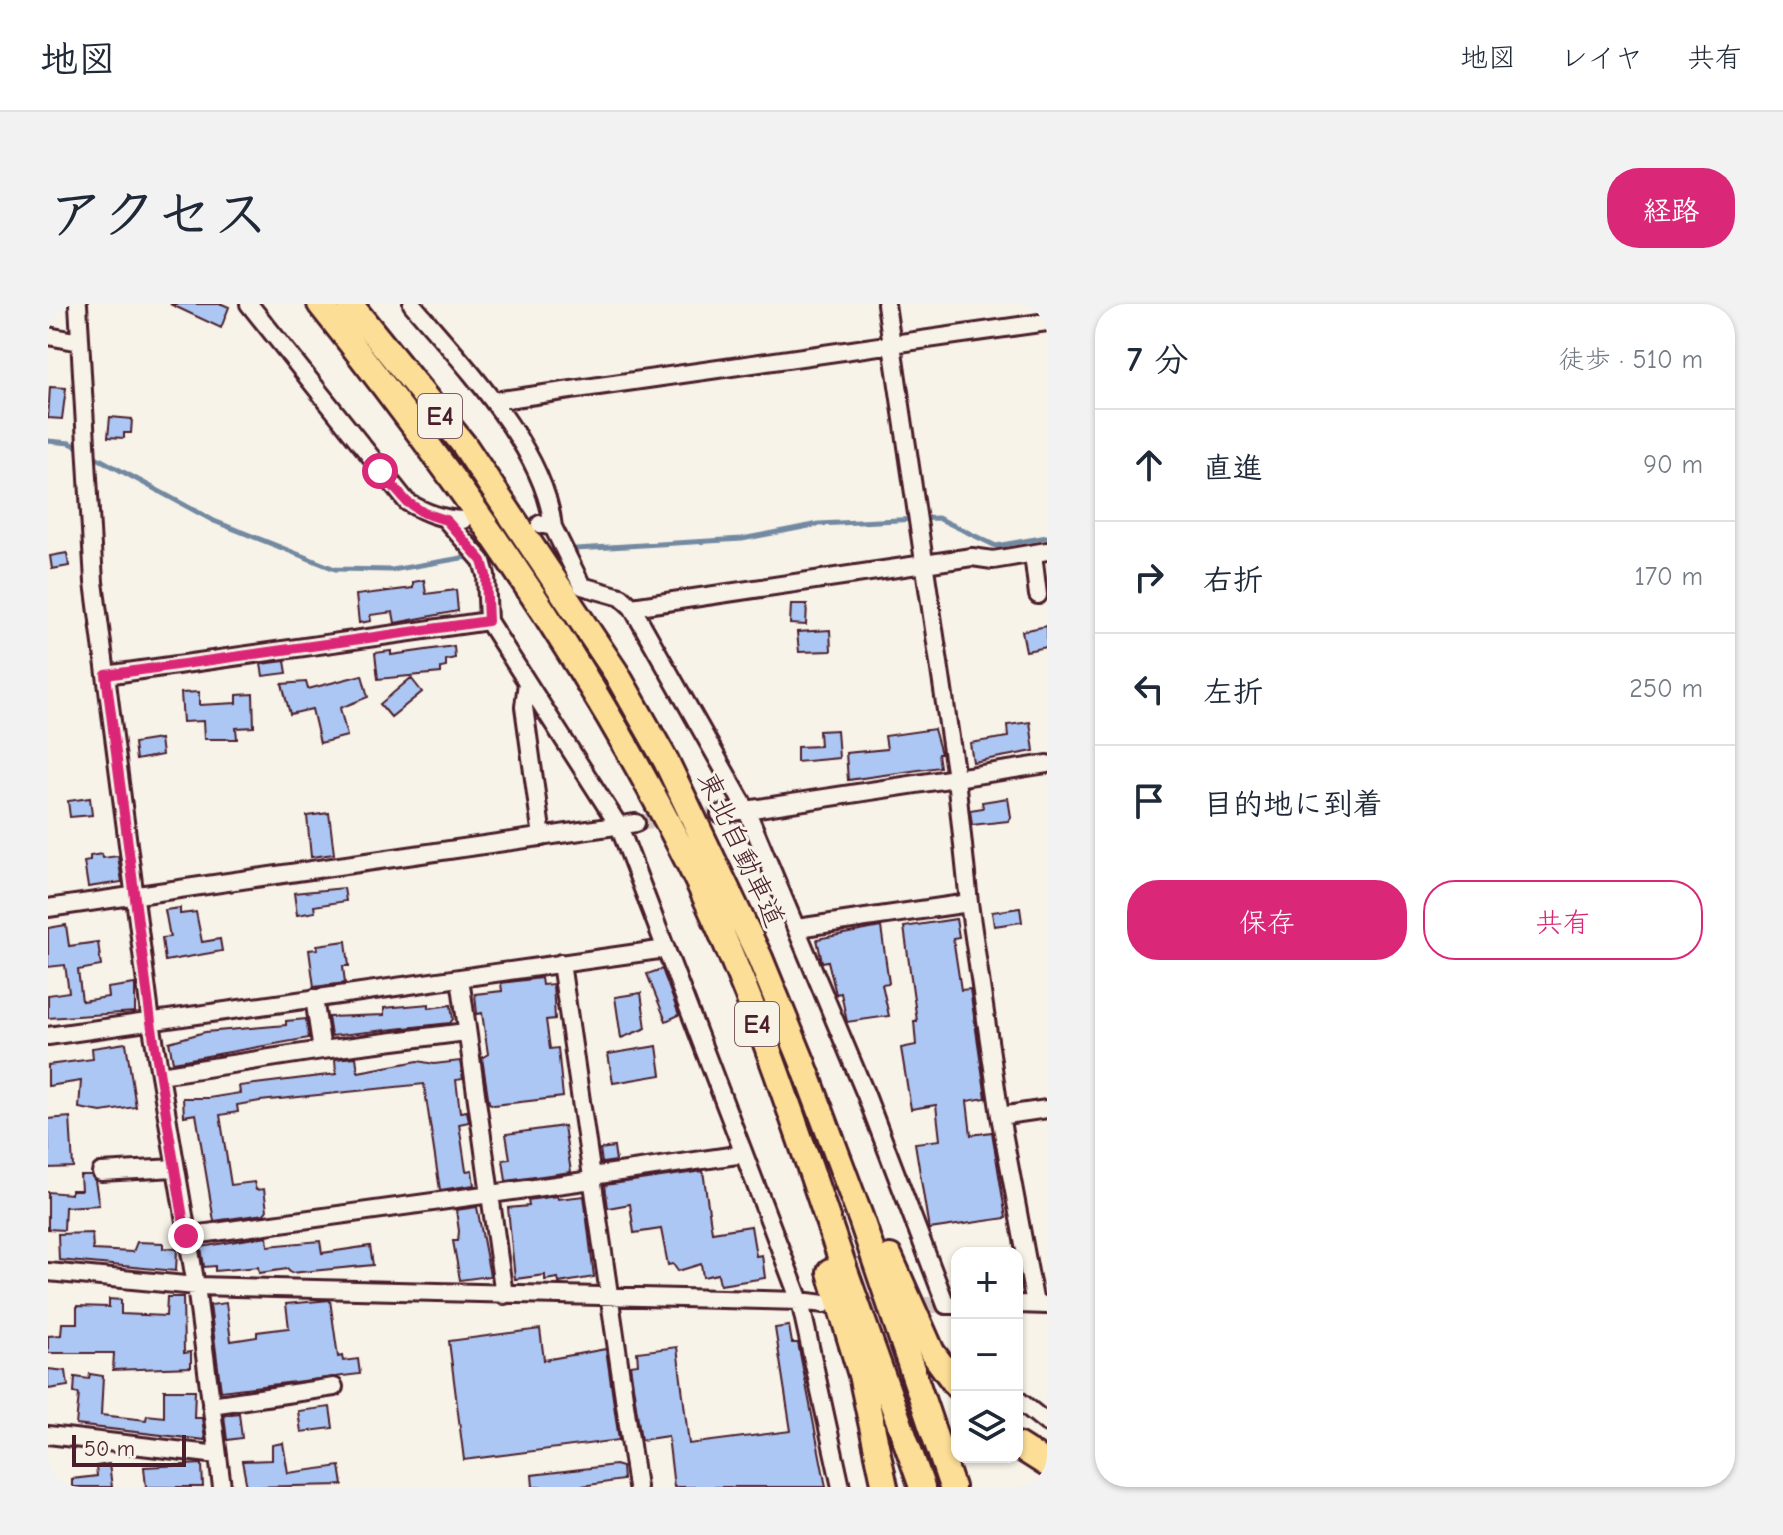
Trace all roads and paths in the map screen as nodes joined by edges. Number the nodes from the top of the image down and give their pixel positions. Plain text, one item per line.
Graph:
1 (78, 304) edge
2 (249, 304) edge
3 (320, 304) edge
4 (350, 304) edge
5 (412, 304) edge
6 (886, 304) edge
7 (1047, 322) edge
8 (48, 336) edge
9 (80, 342) junction
10 (892, 344) junction
11 (494, 401) junction
12 (539, 527) junction
13 (1040, 552) edge
14 (922, 565) junction
15 (1038, 595) dead end
16 (632, 607) junction
17 (488, 621) junction
18 (106, 675) junction
19 (527, 682) junction
20 (1047, 764) edge
21 (956, 778) junction
22 (746, 809) junction
23 (720, 814) tunnel mouth
24 (628, 824) junction
25 (542, 837) junction
26 (135, 896) junction
27 (969, 903) junction
28 (48, 908) edge
29 (797, 928) junction
30 (666, 949) junction
31 (760, 958) junction
32 (732, 962) junction
33 (561, 963) junction
34 (460, 978) junction
35 (314, 998) junction
36 (151, 1022) junction
37 (466, 1032) junction
38 (48, 1036) edge
39 (322, 1050) junction
40 (160, 1075) junction
41 (1047, 1109) edge
42 (1000, 1116) junction
43 (744, 1154) junction
44 (175, 1168) junction
45 (101, 1172) dead end
46 (592, 1178) junction
47 (490, 1194) junction
48 (186, 1236) junction
49 (48, 1272) edge
50 (196, 1286) junction
51 (504, 1295) junction
52 (609, 1298) junction
53 (800, 1301) junction
54 (824, 1304) dead end
55 (1041, 1304) edge
56 (951, 1307) edge
57 (951, 1378) edge
58 (334, 1387) dead end
59 (1023, 1404) edge
60 (211, 1405) junction
61 (1047, 1423) edge
62 (48, 1435) edge
63 (1023, 1449) edge
64 (218, 1455) junction
65 (1047, 1464) edge
66 (631, 1486) edge
67 (222, 1487) edge
68 (841, 1487) edge
69 (885, 1487) edge
70 (922, 1487) edge
71 (952, 1487) edge

1 - 9 street
2 - 17 street
3 - 32 highway, 東北自動車道 / E4
4 - 12 highway, 東北自動車道 / E4
5 - 11 street
6 - 10 street
7 - 10 street
8 - 9 street
9 - 18 street
10 - 11 street
10 - 14 street
11 - 12 street
12 - 16 street
12 - 31 highway, 東北自動車道 / E4
13 - 14 street
13 - 15 street
14 - 16 street
14 - 21 street
16 - 22 street
17 - 18 street
17 - 19 street
18 - 26 street
19 - 24 street
19 - 25 street
20 - 21 street
21 - 22 street
21 - 27 street
22 - 23 street
22 - 29 street
24 - 25 street
24 - 30 street
25 - 26 street
26 - 28 street
26 - 36 street
27 - 29 street
27 - 42 street
29 - 56 street
30 - 33 street
30 - 43 street
31 - 57 highway
31 - 71 highway, 東北自動車道 / E4
32 - 69 highway
32 - 70 highway, 東北自動車道 / E4
33 - 34 street
33 - 46 street
34 - 35 street
34 - 37 street
35 - 36 street
35 - 39 street
36 - 38 street
36 - 40 street
37 - 39 street
37 - 47 street
39 - 40 street
40 - 44 street
41 - 42 street
42 - 55 street
43 - 46 street
43 - 53 street
44 - 45 street
44 - 48 street
46 - 47 street
46 - 52 street
47 - 48 street
47 - 51 street
48 - 50 street
49 - 50 street
50 - 51 street
50 - 60 street
51 - 52 street
52 - 53 street
52 - 66 street
53 - 54 street
53 - 68 street
58 - 60 street
59 - 61 street
60 - 64 street
62 - 64 street
63 - 65 highway
64 - 67 street

